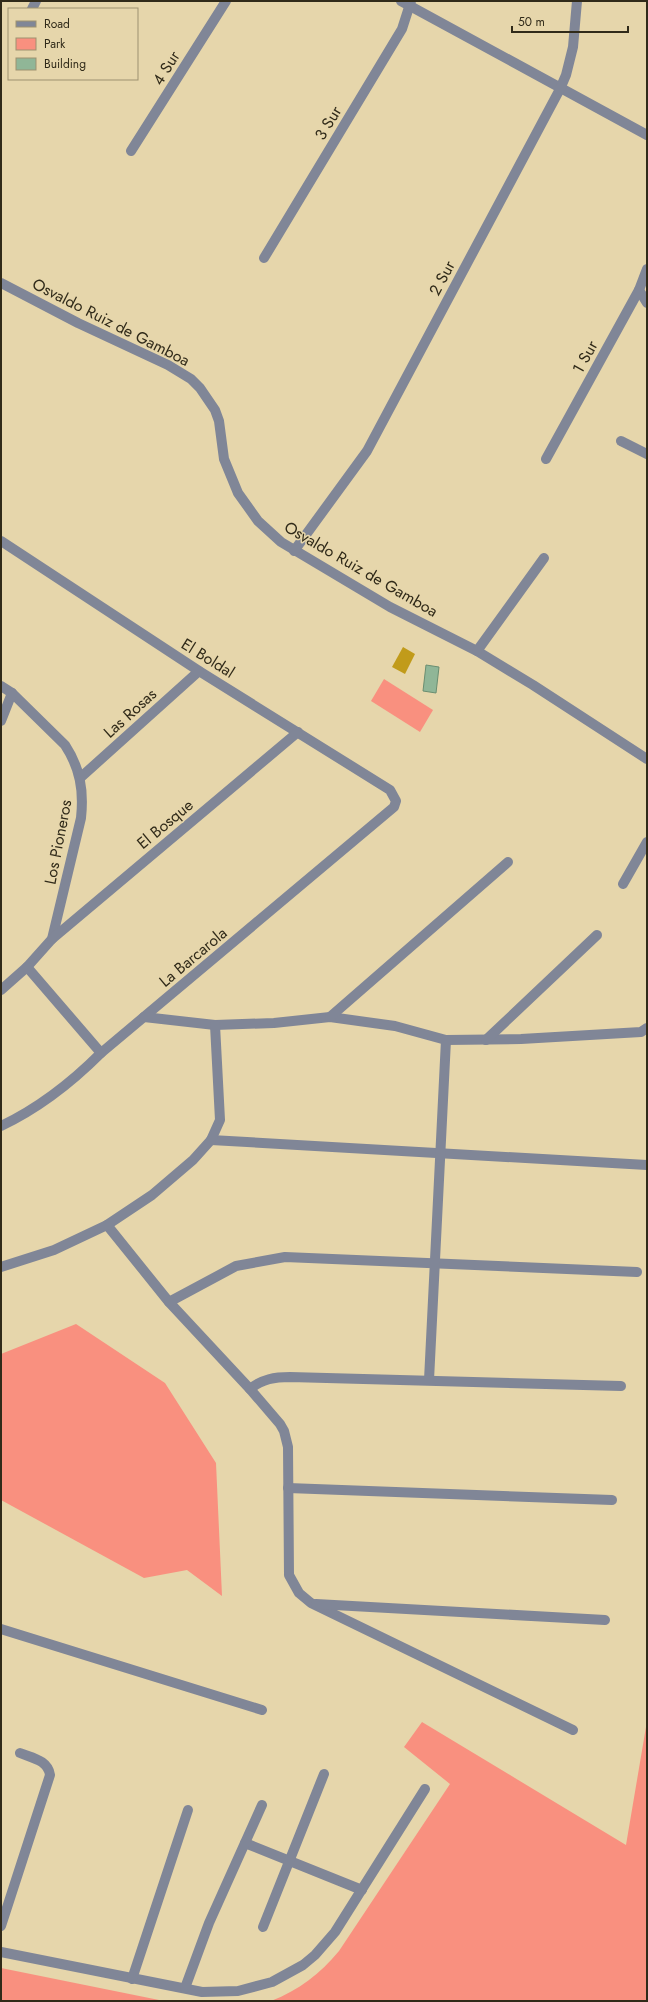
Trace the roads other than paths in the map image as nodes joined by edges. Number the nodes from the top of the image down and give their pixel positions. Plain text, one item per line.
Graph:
1 (226, 1) edge
2 (577, 1) edge
3 (407, 2) edge
4 (560, 89) junction
5 (647, 135) edge
6 (131, 151) dead end
7 (264, 258) dead end
8 (647, 269) edge
9 (1, 283) edge
10 (639, 290) junction
11 (647, 303) edge
12 (622, 441) dead end
13 (647, 454) edge
14 (546, 459) dead end
15 (1, 541) edge
16 (294, 551) junction
17 (544, 558) dead end
18 (477, 651) junction
19 (199, 671) junction
20 (1, 686) edge
21 (12, 693) junction
22 (1, 721) edge
23 (298, 732) junction
24 (647, 759) edge
25 (80, 778) junction
26 (396, 801) joint
27 (647, 842) edge
28 (508, 862) dead end
29 (623, 884) dead end
30 (597, 935) dead end
31 (52, 939) junction
32 (27, 967) junction
33 (1, 990) edge
34 (144, 1017) junction
35 (330, 1017) junction
36 (215, 1024) junction
37 (647, 1028) edge
38 (446, 1040) junction
39 (486, 1040) junction
40 (102, 1053) junction
41 (1, 1126) edge
42 (211, 1140) junction
43 (440, 1154) junction
44 (647, 1165) edge
45 (107, 1225) junction
46 (435, 1262) junction
47 (1, 1267) edge
48 (637, 1272) dead end
49 (169, 1302) junction
50 (429, 1380) junction
51 (621, 1386) dead end
52 (250, 1389) junction
53 (288, 1488) junction
54 (612, 1500) dead end
55 (311, 1603) junction
56 (605, 1620) dead end
57 (1, 1629) edge
58 (262, 1710) dead end
59 (573, 1730) dead end
60 (20, 1753) dead end
61 (324, 1774) dead end
62 (425, 1790) dead end
63 (262, 1805) dead end
64 (188, 1810) dead end
65 (245, 1843) junction
66 (290, 1861) junction
67 (362, 1890) junction
68 (1, 1926) edge
69 (263, 1927) dead end
70 (1, 1952) edge
71 (132, 1979) junction
72 (185, 1988) junction

1 - 6 street, 4 Sur
2 - 4 street, 2 Sur
3 - 4 street
3 - 7 street, 3 Sur
4 - 5 street
4 - 16 street, 2 Sur
8 - 10 street, 1 Sur
9 - 16 street, Osvaldo Ruiz de Gamboa
10 - 11 street
10 - 14 street, 1 Sur
12 - 13 street
15 - 19 street, El Boldal
16 - 18 street, Osvaldo Ruiz de Gamboa
17 - 18 street
18 - 24 street, Osvaldo Ruiz de Gamboa
19 - 23 street, El Boldal
19 - 25 street, Las Rosas
20 - 21 street, Los Pioneros
21 - 22 street
21 - 25 street, Los Pioneros
23 - 26 street, El Boldal
23 - 31 street, El Bosque
25 - 31 street, Los Pioneros
26 - 34 street, La Barcarola
27 - 29 street
28 - 35 street
30 - 39 street
31 - 32 street, Los Pioneros
32 - 33 street, Los Pioneros
32 - 40 street
34 - 36 street
34 - 40 street, La Barcarola
35 - 36 street
35 - 38 street
36 - 42 street
37 - 39 street
38 - 39 street
38 - 43 street
40 - 41 street, La Barcarola
42 - 43 street
42 - 45 street
43 - 44 street
43 - 46 street
45 - 47 street
45 - 49 street
46 - 48 street
46 - 49 street
46 - 50 street
49 - 52 street
50 - 51 street
50 - 52 street
52 - 53 street
53 - 54 street
53 - 55 street
55 - 56 street
55 - 59 street
57 - 58 street
60 - 68 street
61 - 66 street
62 - 67 street
63 - 65 street
64 - 71 street
65 - 66 street
65 - 72 street
66 - 67 street
66 - 69 street
67 - 72 street
70 - 71 street
71 - 72 street

